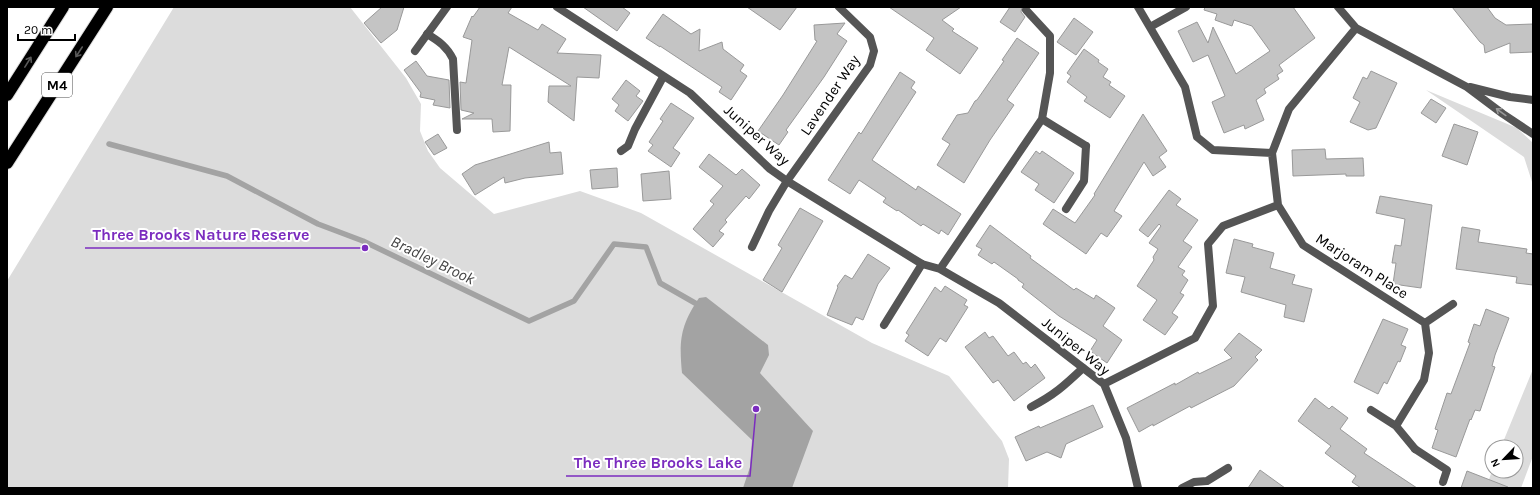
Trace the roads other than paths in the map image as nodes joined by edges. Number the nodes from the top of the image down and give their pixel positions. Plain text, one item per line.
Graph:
1 (63, 7) edge
2 (107, 7) edge
3 (447, 7) edge
4 (839, 7) edge
5 (1138, 7) edge
6 (1186, 7) edge
7 (1338, 7) edge
8 (561, 8) edge
9 (1026, 10) dead end
10 (1150, 27) junction
11 (1356, 28) junction
12 (427, 34) junction
13 (415, 51) dead end
14 (663, 77) junction
15 (1467, 87) junction
16 (7, 95) edge
17 (1533, 100) edge
18 (1042, 119) junction
19 (457, 130) dead end
20 (1533, 134) edge
21 (621, 151) dead end
22 (1272, 153) junction
23 (7, 163) edge
24 (787, 181) junction
25 (1278, 205) junction
26 (1066, 209) dead end
27 (752, 247) dead end
28 (922, 264) junction
29 (940, 269) junction
30 (1454, 304) dead end
31 (1425, 323) junction
32 (884, 325) dead end
33 (1083, 368) junction
34 (1104, 384) junction
35 (1031, 407) dead end
36 (1370, 410) dead end
37 (1396, 426) junction
38 (1228, 468) dead end
39 (1443, 482) dead end
40 (1138, 488) edge
41 (1182, 488) edge

16 -> 1 highway, M4
2 -> 23 highway, M4
3 - 12 street
4 - 24 street, Lavender Way
5 - 10 street
6 - 10 street
7 - 11 street
8 - 14 street, Juniper Way
9 - 18 street
10 - 22 street
11 - 15 street
11 - 22 street, Marjoram Place
12 - 13 street
12 - 19 street
14 - 21 street
14 - 24 street, Juniper Way
15 - 17 street
20 -> 15 street
18 - 26 street
18 - 29 street
22 - 25 street, Marjoram Place
24 - 27 street, Lavender Way
24 - 28 street, Juniper Way
25 - 31 street, Marjoram Place
25 - 34 street
28 - 29 street, Juniper Way
28 - 32 street
29 - 33 street, Juniper Way
30 - 31 street
31 - 37 street
33 - 34 street, Juniper Way
33 - 35 street
34 - 40 street, Juniper Way
36 - 37 street
37 - 39 street
38 - 41 street

